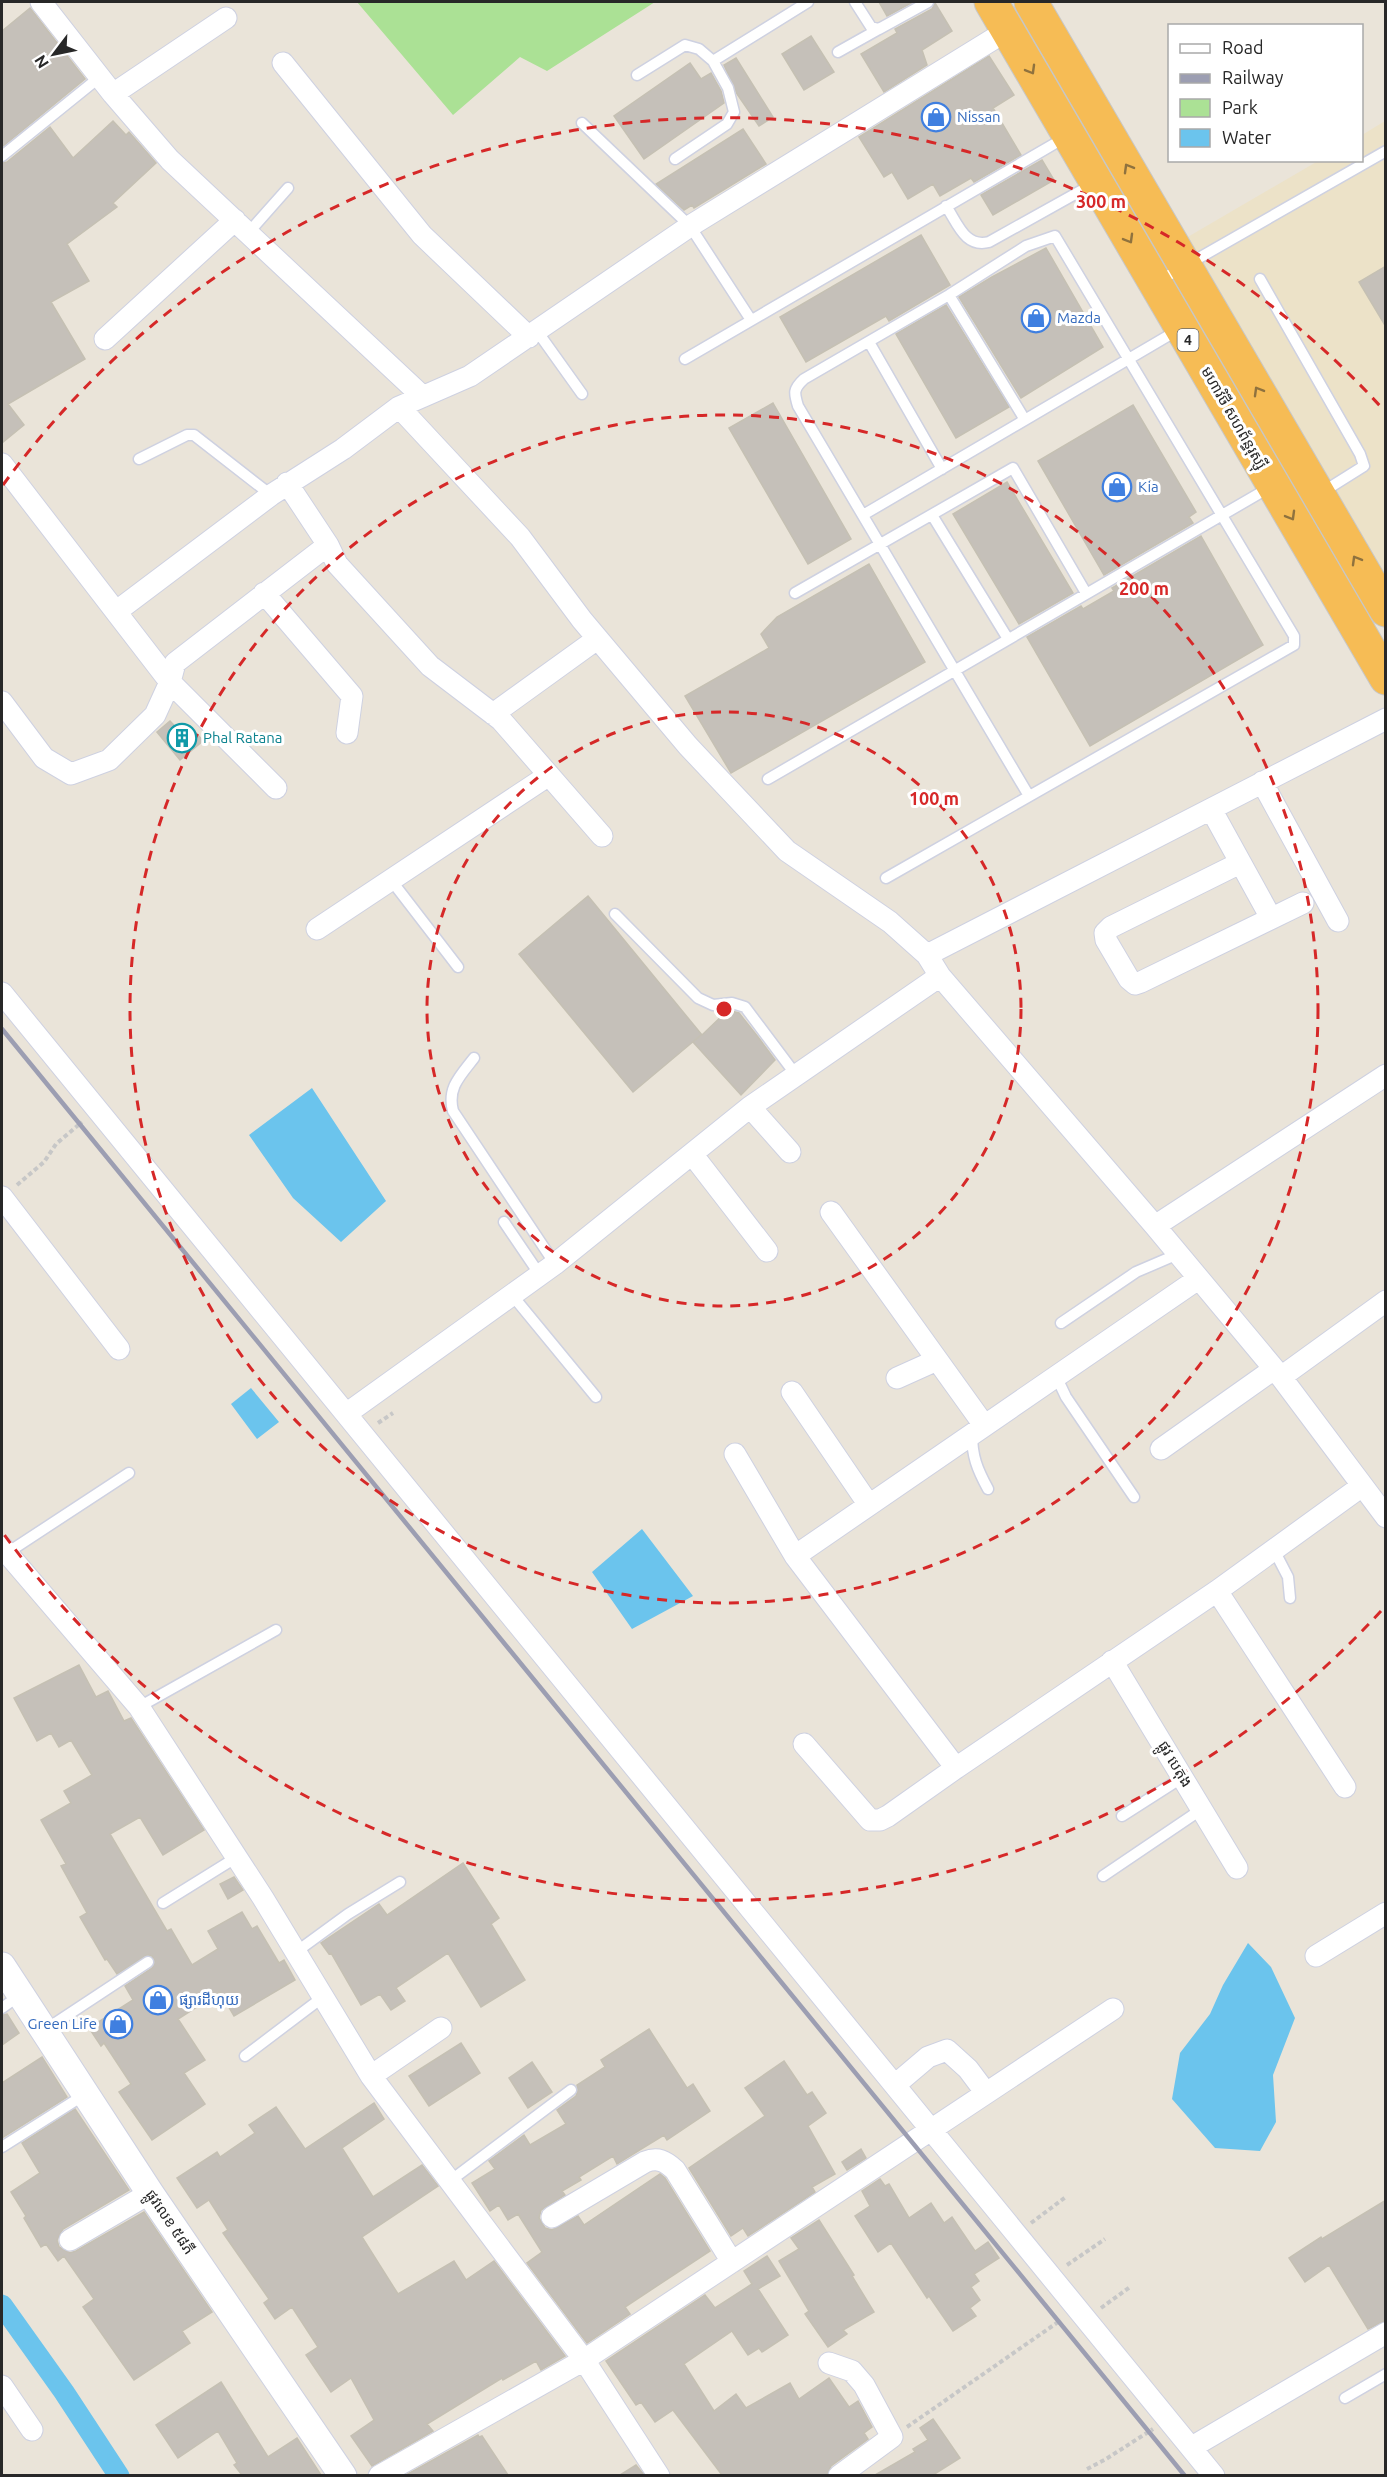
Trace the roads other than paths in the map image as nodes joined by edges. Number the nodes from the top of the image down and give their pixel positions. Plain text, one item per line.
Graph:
1 (41, 2) edge
2 (855, 2) edge
3 (928, 2) edge
4 (991, 2) edge
5 (1031, 2) edge
6 (800, 3) edge
7 (226, 18) dead end
8 (879, 29) junction
9 (1008, 30) junction
10 (838, 52) dead end
11 (713, 61) junction
12 (283, 63) dead end
13 (637, 75) dead end
14 (101, 76) junction
15 (113, 94) junction
16 (582, 123) dead end
17 (1069, 135) junction
18 (1386, 151) edge
19 (2, 156) edge
20 (675, 159) dead end
21 (1096, 182) junction
22 (288, 188) dead end
23 (946, 206) junction
24 (242, 226) junction
25 (690, 226) junction
26 (1185, 265) junction
27 (1260, 279) dead end
28 (1155, 283) junction
29 (949, 296) junction
30 (751, 320) junction
31 (1181, 328) junction
32 (533, 334) junction
33 (105, 339) dead end
34 (869, 342) junction
35 (685, 359) dead end
36 (1128, 359) junction
37 (582, 394) dead end
38 (422, 396) junction
39 (399, 407) junction
40 (1025, 420) junction
41 (139, 459) dead end
42 (2, 464) edge
43 (942, 469) junction
44 (1294, 480) junction
45 (279, 489) junction
46 (863, 515) junction
47 (932, 515) junction
48 (1221, 516) junction
49 (328, 544) junction
50 (880, 545) junction
51 (264, 593) junction
52 (795, 593) dead end
53 (1086, 593) junction
54 (1386, 610) edge
55 (117, 611) junction
56 (597, 639) junction
57 (1008, 639) junction
58 (955, 670) junction
59 (1386, 678) edge
60 (170, 682) junction
61 (2, 702) edge
62 (493, 714) junction
63 (1386, 719) edge
64 (347, 733) dead end
65 (549, 775) junction
66 (768, 779) dead end
67 (1262, 782) junction
68 (276, 788) dead end
69 (1029, 796) junction
70 (1211, 808) junction
71 (602, 836) dead end
72 (1240, 863) junction
73 (886, 878) dead end
74 (391, 880) junction
75 (1304, 903) dead end
76 (615, 914) dead end
77 (1271, 918) junction
78 (1338, 921) dead end
79 (317, 929) dead end
80 (927, 955) junction
81 (458, 967) dead end
82 (940, 976) junction
83 (2, 993) edge
84 (474, 1058) dead end
85 (796, 1075) junction
86 (1386, 1075) edge
87 (750, 1107) junction
88 (790, 1152) dead end
89 (692, 1154) junction
90 (6, 1193) edge
91 (831, 1212) dead end
92 (504, 1222) dead end
93 (1155, 1226) junction
94 (767, 1251) dead end
95 (1178, 1254) junction
96 (547, 1270) junction
97 (1198, 1279) junction
98 (512, 1295) junction
99 (1386, 1300) edge
100 (1061, 1323) dead end
101 (119, 1349) dead end
102 (937, 1360) junction
103 (1277, 1373) junction
104 (1056, 1376) junction
105 (897, 1378) dead end
106 (792, 1392) dead end
107 (596, 1396) dead end
108 (346, 1414) junction
109 (978, 1429) junction
110 (1161, 1449) dead end
111 (735, 1454) dead end
112 (129, 1473) dead end
113 (1362, 1486) junction
114 (988, 1489) dead end
115 (1134, 1497) dead end
116 (870, 1505) junction
117 (1386, 1517) edge
118 (4, 1550) edge
119 (1274, 1550) junction
120 (795, 1556) junction
121 (1217, 1592) junction
122 (1290, 1598) dead end
123 (276, 1630) dead end
124 (1113, 1660) junction
125 (139, 1707) junction
126 (804, 1744) dead end
127 (956, 1768) junction
128 (1183, 1777) junction
129 (1345, 1787) dead end
130 (1202, 1809) junction
131 (1122, 1816) dead end
132 (237, 1857) junction
133 (1237, 1868) dead end
134 (1103, 1876) dead end
135 (400, 1882) dead end
136 (163, 1903) dead end
137 (1386, 1913) edge
138 (296, 1952) junction
139 (1316, 1956) dead end
140 (148, 1962) dead end
141 (2, 1966) edge
142 (323, 1997) junction
143 (11, 2001) edge
144 (1113, 2009) dead end
145 (441, 2028) dead end
146 (45, 2031) junction
147 (245, 2056) dead end
148 (371, 2076) junction
149 (895, 2085) junction
150 (571, 2090) dead end
151 (86, 2093) junction
152 (986, 2093) junction
153 (932, 2129) junction
154 (2, 2147) edge
155 (450, 2181) junction
156 (150, 2193) junction
157 (552, 2217) dead end
158 (70, 2240) dead end
159 (732, 2262) junction
160 (1386, 2333) edge
161 (584, 2360) junction
162 (829, 2363) dead end
163 (1386, 2374) edge
164 (2, 2386) edge
165 (1345, 2398) dead end
166 (32, 2430) dead end
167 (1192, 2448) junction
168 (343, 2475) edge
169 (379, 2475) edge
170 (658, 2475) edge
171 (839, 2475) edge
172 (1215, 2475) edge

1 - 14 street
2 - 8 lane
3 - 8 lane
4 - 9 highway, មហាវិថី សហព័ន្ធរុស្ស៊ី / 4
26 -> 5 highway, មហាវិថី សហព័ន្ធរុស្ស៊ី / 4
6 - 11 lane
7 - 15 street
8 - 10 lane
9 -> 17 highway, មហាវិថី សហព័ន្ធរុស្ស៊ី / 4
9 - 25 street
11 - 13 lane
11 - 20 lane
12 - 32 street
14 - 15 street
14 - 19 lane
15 - 24 street
16 - 25 lane
17 - 21 highway, មហាវិថី សហព័ន្ធរុស្ស៊ី / 4
17 - 23 lane
18 - 26 lane
21 - 23 lane
21 -> 28 highway, មហាវិថី សហព័ន្ធរុស្ស៊ី / 4
22 - 24 lane
23 - 30 lane
24 - 33 street
24 - 38 street
25 - 30 lane
25 - 32 street
26 - 28 lane
44 -> 26 highway, មហាវិថី សហព័ន្ធរុស្ស៊ី / 4
27 - 44 lane
28 - 31 highway, មហាវិថី សហព័ន្ធរុស្ស៊ី / 4
29 - 34 lane
29 - 36 lane
29 - 40 lane
30 - 35 lane
31 - 36 lane
31 - 44 highway, មហាវិថី សហព័ន្ធរុស្ស៊ី / 4
32 - 37 lane
32 - 38 street
34 - 43 lane
34 - 46 lane
36 - 40 lane
36 - 48 lane
38 - 39 street
39 - 45 street
39 - 56 street
40 - 43 lane
41 - 45 lane
42 - 55 street
43 - 46 lane
44 - 48 lane
54 -> 44 highway, មហាវិថី សហព័ន្ធរុស្ស៊ី / 4
44 -> 59 highway, មហាវិថី សហព័ន្ធរុស្ស៊ី / 4
45 - 49 street
45 - 55 street
46 - 50 lane
47 - 50 lane
47 - 53 lane
47 - 57 lane
48 - 53 lane
48 - 69 lane
49 - 51 street
49 - 62 street
50 - 52 lane
50 - 58 lane
51 - 60 street
51 - 64 street
53 - 57 lane
55 - 60 street
56 - 62 street
56 - 80 street
57 - 58 lane
58 - 66 lane
58 - 69 lane
60 - 61 street
60 - 68 street
62 - 65 street
63 - 67 street
65 - 71 street
65 - 74 street
67 - 70 street
67 - 78 street
69 - 73 lane
70 - 72 street
70 - 80 street
72 - 77 street
72 - 77 street
74 - 79 street
74 - 81 lane
75 - 77 street
76 - 85 lane
80 - 82 street
82 - 85 street
82 - 93 street
83 - 108 street
84 - 96 lane
85 - 87 street
86 - 93 street
87 - 88 street
87 - 89 street
89 - 94 street
89 - 96 street
90 - 101 street
91 - 102 street
92 - 96 lane
93 - 95 street
95 - 97 street
95 - 100 lane
96 - 98 street
97 - 103 street
97 - 104 street
98 - 107 lane
98 - 108 street
99 - 103 street
102 - 105 street
102 - 109 street
103 - 110 street
103 - 113 street
104 - 109 street
104 - 115 lane
106 - 116 street
108 - 149 street
109 - 114 lane
109 - 116 street
111 - 120 street
112 - 118 lane
113 - 117 street
113 - 119 street
116 - 120 street
118 - 125 street
119 - 121 street
119 - 122 lane
120 - 127 street
121 - 124 street
121 - 129 street
123 - 125 lane
124 - 127 street
124 - 128 street, ផ្លូវ បេតុង
125 - 132 street
126 - 127 street
128 - 130 street, ផ្លូវ បេតុង
128 - 131 lane
130 - 133 street, ផ្លូវ បេតុង
130 - 134 lane
132 - 136 lane
132 - 138 street
135 - 138 lane
137 - 139 street
138 - 142 street
140 - 146 lane
141 - 143 street, ផ្លូវលេខ ៥៨ភី
142 - 147 lane
142 - 148 street
143 - 146 street, ផ្លូវលេខ ៥៨ភី
144 - 152 street
145 - 148 street
146 - 151 street, ផ្លូវលេខ ៥៨ភី
148 - 155 street
149 - 152 street
149 - 153 street
150 - 155 lane
151 - 154 lane
151 - 156 street, ផ្លូវលេខ ៥៨ភី
152 - 153 street
153 - 159 street
153 - 167 street
155 - 161 street
156 - 158 street
156 - 168 street, ផ្លូវលេខ ៥៨ភី
157 - 159 street
159 - 161 street
160 - 167 street
161 - 169 street
161 - 170 street
162 - 171 street
163 - 165 lane
164 - 166 street
167 - 172 street

